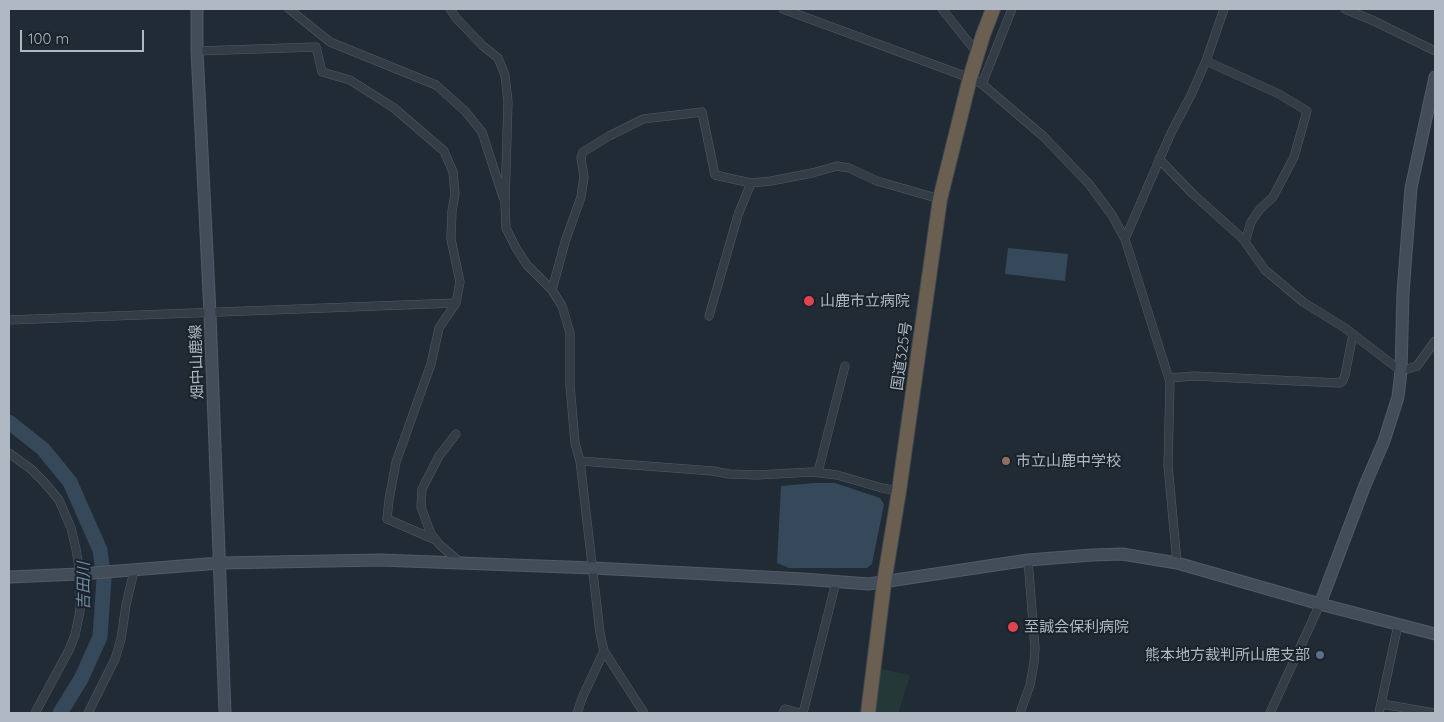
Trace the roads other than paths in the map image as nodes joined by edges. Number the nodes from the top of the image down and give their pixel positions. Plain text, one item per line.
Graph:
1 (197, 9) edge
2 (289, 9) edge
3 (450, 9) edge
4 (783, 9) edge
5 (942, 9) edge
6 (993, 9) edge
7 (1012, 9) edge
8 (1224, 9) edge
9 (1345, 9) edge
10 (197, 51) junction
11 (1435, 51) edge
12 (978, 54) junction
13 (1206, 61) junction
14 (1435, 77) edge
15 (976, 81) junction
16 (1159, 159) junction
17 (752, 182) junction
18 (940, 199) junction
19 (505, 204) junction
20 (1125, 239) junction
21 (1245, 242) junction
22 (552, 290) junction
23 (456, 303) junction
24 (210, 313) junction
25 (709, 316) dead end
26 (9, 320) edge
27 (1353, 334) junction
28 (1435, 342) edge
29 (845, 366) dead end
30 (1401, 370) junction
31 (1169, 378) junction
32 (456, 434) dead end
33 (9, 453) edge
34 (580, 461) junction
35 (818, 472) junction
36 (899, 491) junction
37 (436, 540) junction
38 (1028, 560) junction
39 (461, 562) junction
40 (1177, 562) junction
41 (220, 563) junction
42 (593, 568) junction
43 (134, 571) junction
44 (80, 574) junction
45 (9, 577) edge
46 (836, 582) junction
47 (884, 583) junction
48 (1320, 604) junction
49 (1398, 625) junction
50 (1435, 634) edge
51 (604, 651) junction
52 (1382, 704) junction
53 (1435, 704) edge
54 (35, 713) edge
55 (88, 713) edge
56 (225, 713) edge
57 (577, 713) edge
58 (644, 713) edge
59 (784, 713) edge
60 (802, 713) edge
61 (868, 713) edge
62 (1020, 713) edge
63 (1270, 713) edge
64 (1379, 713) edge
65 (1434, 713) edge

1 - 10 street, 畑中山鹿線
2 - 19 street
3 - 19 street
4 - 15 street
5 - 12 street
6 - 12 highway, 国道325号
7 - 15 street
8 - 13 street
9 - 11 street
10 - 23 street
10 - 24 street, 畑中山鹿線
12 - 15 highway, 国道325号
13 - 16 street
13 - 21 street
14 - 30 street
15 - 18 highway, 国道325号
15 - 20 street
16 - 20 street
16 - 21 street
17 - 18 street
17 - 22 street
17 - 25 street
18 - 36 highway, 国道325号
19 - 22 street
20 - 31 street
21 - 27 street
22 - 34 street
23 - 24 street
23 - 37 street
24 - 26 street
24 - 41 street, 畑中山鹿線
27 - 30 street
27 - 31 street
28 - 30 street
29 - 35 street
30 - 48 street
31 - 40 street
32 - 37 street
33 - 44 street
34 - 35 street
34 - 42 street
35 - 36 street
36 - 47 highway, 国道325号
37 - 39 street
38 - 40 street
38 - 47 street
38 - 62 street
39 - 41 street
39 - 42 street
40 - 48 street
41 - 43 street
41 - 56 street, 畑中山鹿線
42 - 46 street
42 - 51 street
43 - 44 street
43 - 55 street
44 - 45 street
44 - 54 street
46 - 47 street
46 - 60 street
47 - 61 highway, 国道325号
48 - 49 street
48 - 63 street
49 - 50 street
49 - 52 street
51 - 57 street
51 - 58 street
52 - 64 street
52 - 65 street
53 - 65 street
59 - 60 street

